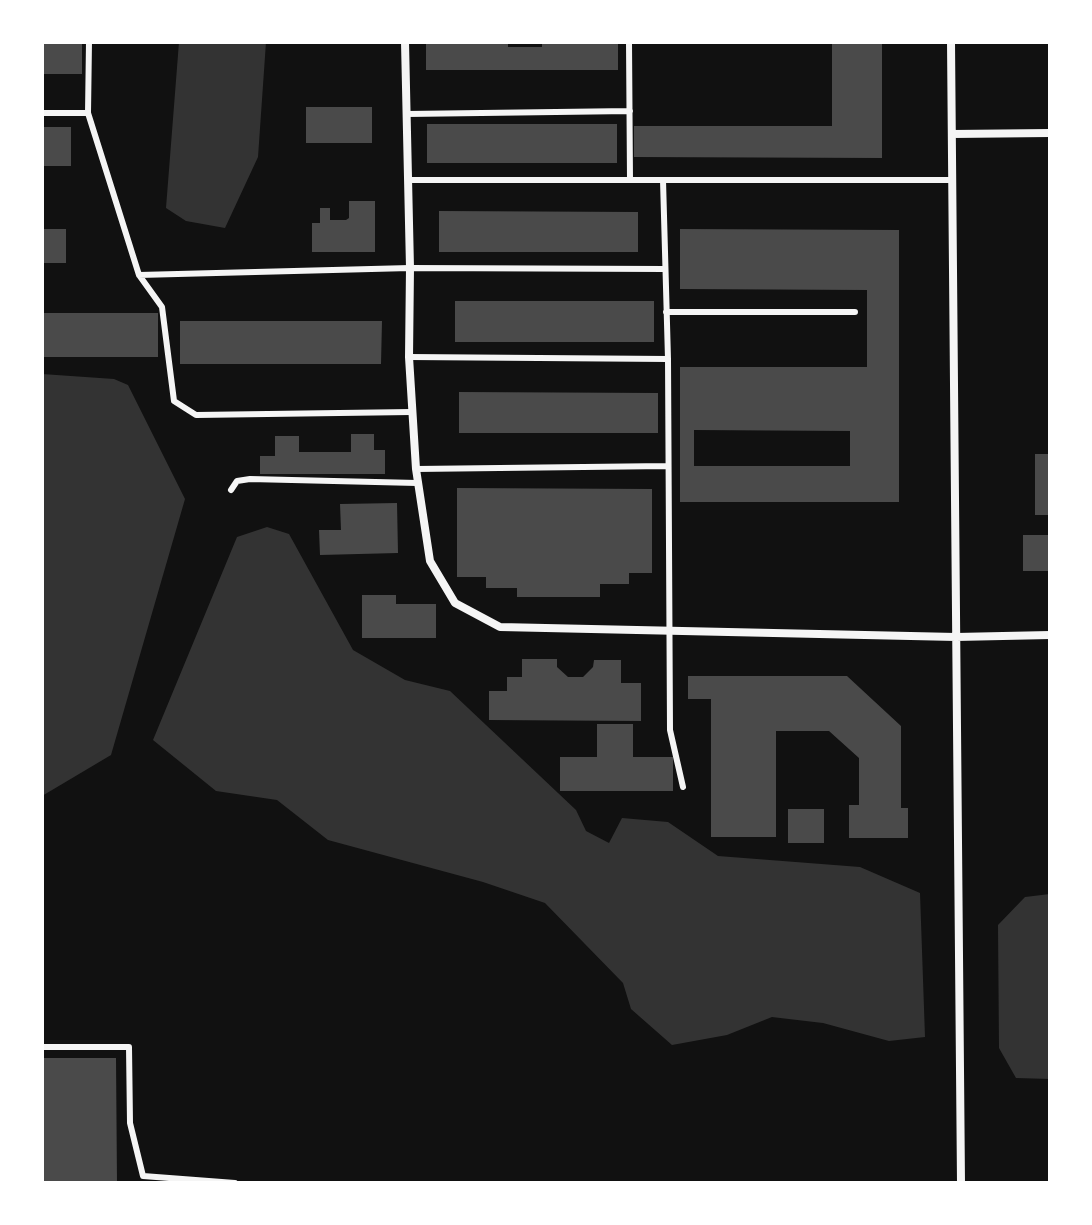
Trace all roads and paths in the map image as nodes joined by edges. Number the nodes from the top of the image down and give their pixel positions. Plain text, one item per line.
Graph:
1 (89, 42) edge
2 (405, 42) edge
3 (629, 42) edge
4 (951, 42) edge
5 (630, 111) junction
6 (42, 113) edge
7 (88, 113) junction
8 (407, 114) junction
9 (1050, 133) edge
10 (952, 134) junction
11 (408, 180) junction
12 (630, 180) junction
13 (663, 180) junction
14 (952, 180) junction
15 (410, 268) junction
16 (665, 269) junction
17 (139, 275) junction
18 (666, 312) junction
19 (855, 312) dead end
20 (409, 357) junction
21 (668, 359) junction
22 (411, 412) junction
23 (667, 466) junction
24 (416, 469) junction
25 (417, 483) junction
26 (231, 490) dead end
27 (668, 631) junction
28 (1050, 635) edge
29 (956, 637) junction
30 (683, 787) dead end
31 (42, 1047) edge
32 (235, 1183) edge
33 (961, 1183) edge

1 - 7 lane
2 - 8 street
3 - 5 lane
4 - 10 street
5 - 8 lane
5 - 12 lane
6 - 7 lane
7 - 17 lane
8 - 11 street
9 - 10 street
10 - 14 street
11 - 12 lane
11 - 15 street
12 - 13 lane
13 - 14 lane
13 - 16 lane
14 - 29 street
15 - 16 lane
15 - 17 lane
15 - 20 street
16 - 18 lane
17 - 22 lane
18 - 19 lane
18 - 21 lane
20 - 21 lane
20 - 22 street
21 - 23 lane
22 - 24 street
23 - 24 lane
23 - 27 lane
24 - 25 street
25 - 26 lane
25 - 27 street
27 - 29 street
27 - 30 lane
28 - 29 street
29 - 33 street
31 - 32 lane

